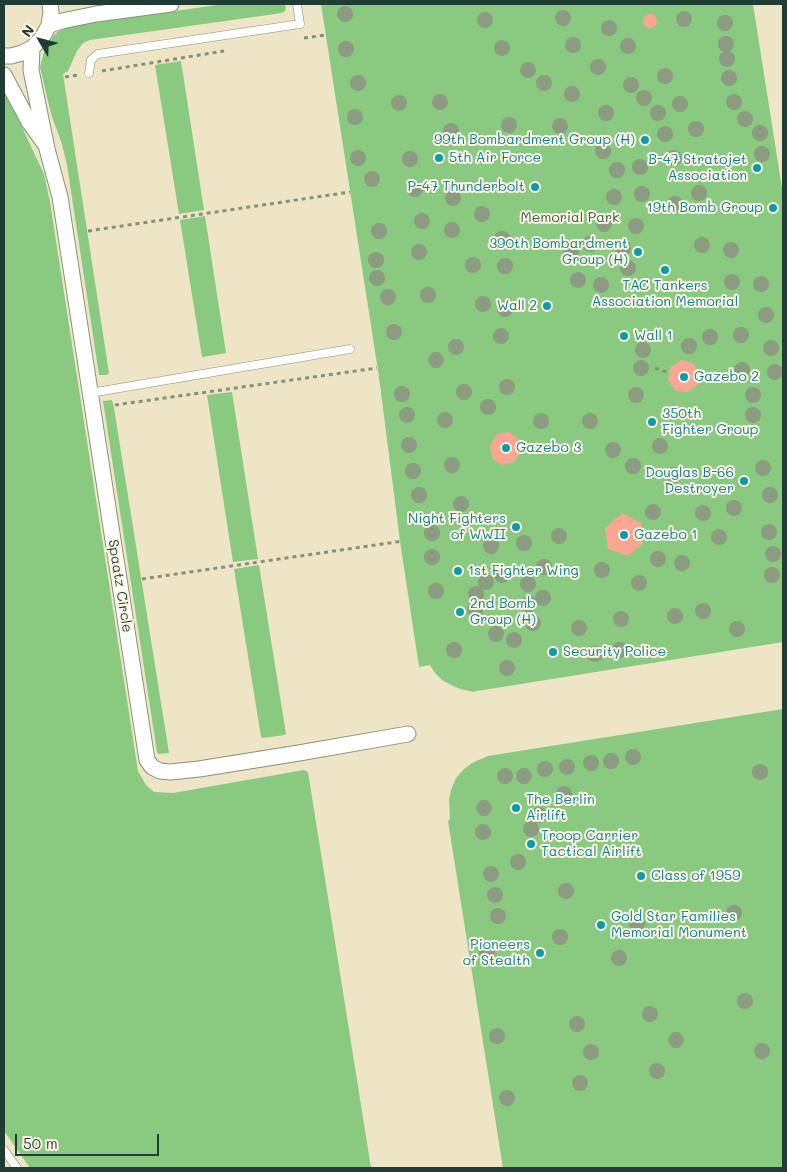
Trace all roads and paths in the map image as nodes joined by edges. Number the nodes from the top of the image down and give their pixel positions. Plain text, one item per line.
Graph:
1 (50, 4) edge
2 (171, 4) edge
3 (297, 4) edge
4 (49, 25) junction
5 (326, 35) dead end
6 (302, 38) dead end
7 (32, 48) junction
8 (228, 50) dead end
9 (4, 56) edge
10 (89, 73) joint
11 (4, 75) edge
12 (47, 149) junction
13 (350, 192) dead end
14 (88, 231) dead end
15 (350, 349) dead end
16 (377, 368) dead end
17 (655, 368) dead end
18 (669, 373) dead end
19 (90, 393) junction
20 (115, 405) dead end
21 (402, 541) dead end
22 (142, 579) dead end
23 (408, 734) dead end
24 (4, 1150) edge
25 (17, 1168) edge

1 - 4 street
2 - 4 street
3 - 10 lane
4 - 7 street
5 - 6 path
7 - 9 street
7 - 12 street, Spaatz Circle
8 - 10 path
11 - 12 street
12 - 19 street, Spaatz Circle
13 - 14 path
15 - 19 lane
16 - 20 path
17 - 18 path
19 - 23 street, Spaatz Circle
21 - 22 path
24 - 25 lane

